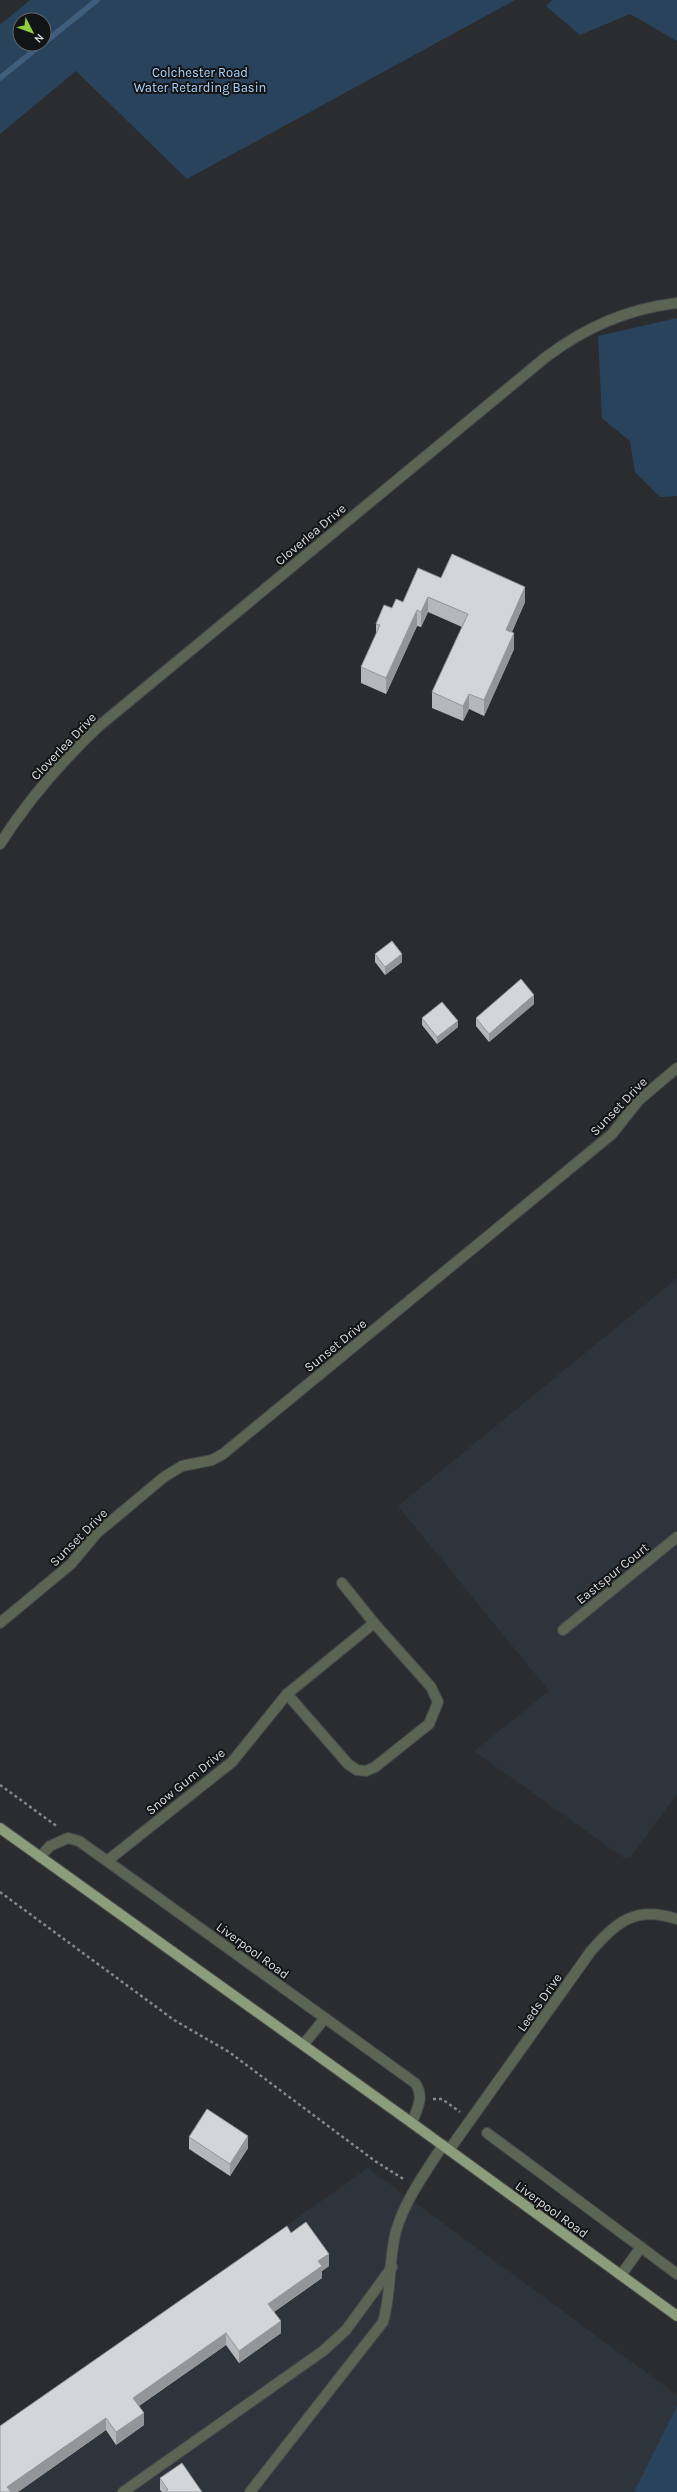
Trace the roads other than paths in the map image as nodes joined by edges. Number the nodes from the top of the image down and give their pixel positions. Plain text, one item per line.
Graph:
1 (677, 303) edge
2 (0, 844) edge
3 (677, 1068) edge
4 (677, 1537) edge
5 (342, 1583) dead end
6 (0, 1623) edge
7 (374, 1623) junction
8 (563, 1630) dead end
9 (287, 1694) junction
10 (0, 1828) edge
11 (40, 1857) junction
12 (107, 1861) junction
13 (677, 1919) edge
14 (325, 2018) junction
15 (303, 2045) junction
16 (412, 2123) junction
17 (487, 2133) dead end
18 (446, 2148) junction
19 (641, 2247) junction
20 (393, 2266) junction
21 (677, 2274) edge
22 (621, 2275) junction
23 (677, 2316) edge
24 (123, 2492) edge
25 (250, 2492) edge

1 - 2 street, Cloverlea Drive
3 - 6 street, Sunset Drive
4 - 8 street, Eastspur Court
5 - 7 street
7 - 9 street, Snow Gum Drive
7 - 9 street
9 - 12 street, Snow Gum Drive
10 - 11 main road, Liverpool Road
11 - 12 street, Liverpool Road
11 - 15 main road, Liverpool Road
12 - 14 street, Liverpool Road
13 - 18 street, Leeds Drive
14 - 15 street
14 - 16 street, Liverpool Road
15 - 16 main road, Liverpool Road
16 - 18 main road, Liverpool Road
17 - 19 street, Liverpool Road
18 - 20 street, Leeds Drive
18 - 22 main road, Liverpool Road
19 - 21 street, Liverpool Road
19 - 22 street
20 - 24 street
20 - 25 street, Leeds Drive
22 - 23 main road, Liverpool Road

